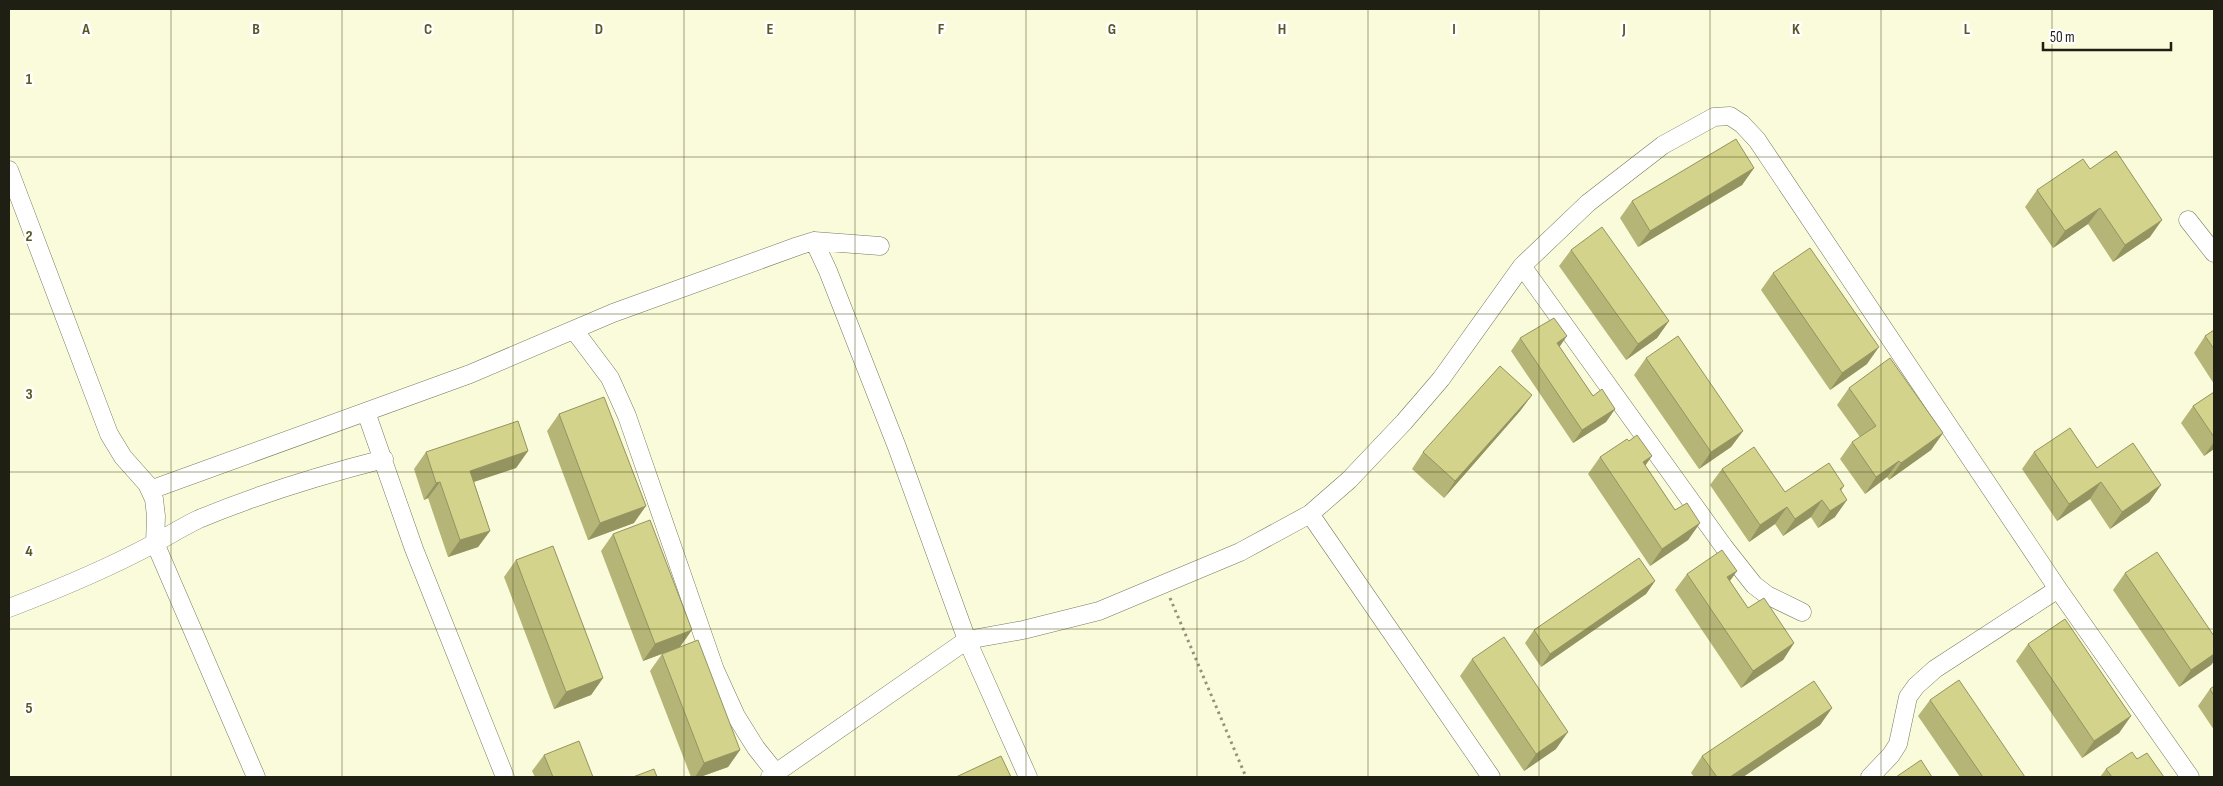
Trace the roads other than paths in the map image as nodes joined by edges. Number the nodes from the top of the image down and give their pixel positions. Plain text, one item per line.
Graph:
1 (9, 170) edge
2 (2188, 220) dead end
3 (814, 241) junction
4 (880, 246) dead end
5 (2214, 253) edge
6 (1522, 266) junction
7 (574, 330) junction
8 (366, 412) junction
9 (384, 459) junction
10 (150, 490) junction
11 (1310, 514) junction
12 (155, 543) junction
13 (2058, 589) junction
14 (9, 608) edge
15 (1802, 612) dead end
16 (967, 640) junction
17 (773, 775) edge
18 (256, 777) edge
19 (505, 777) edge
20 (1028, 777) edge
21 (1492, 777) edge
22 (1870, 777) edge
23 (2190, 777) edge

1 - 10 street
2 - 5 street
3 - 4 street
3 - 7 street
3 - 16 street
6 - 11 street
6 - 13 street
6 - 15 street
7 - 8 street
7 - 17 street
8 - 9 street
8 - 10 street
9 - 12 street
9 - 19 street
10 - 12 street
11 - 16 street
11 - 21 street
12 - 14 street
12 - 18 street
13 - 22 street
13 - 23 street
16 - 17 street
16 - 20 street

